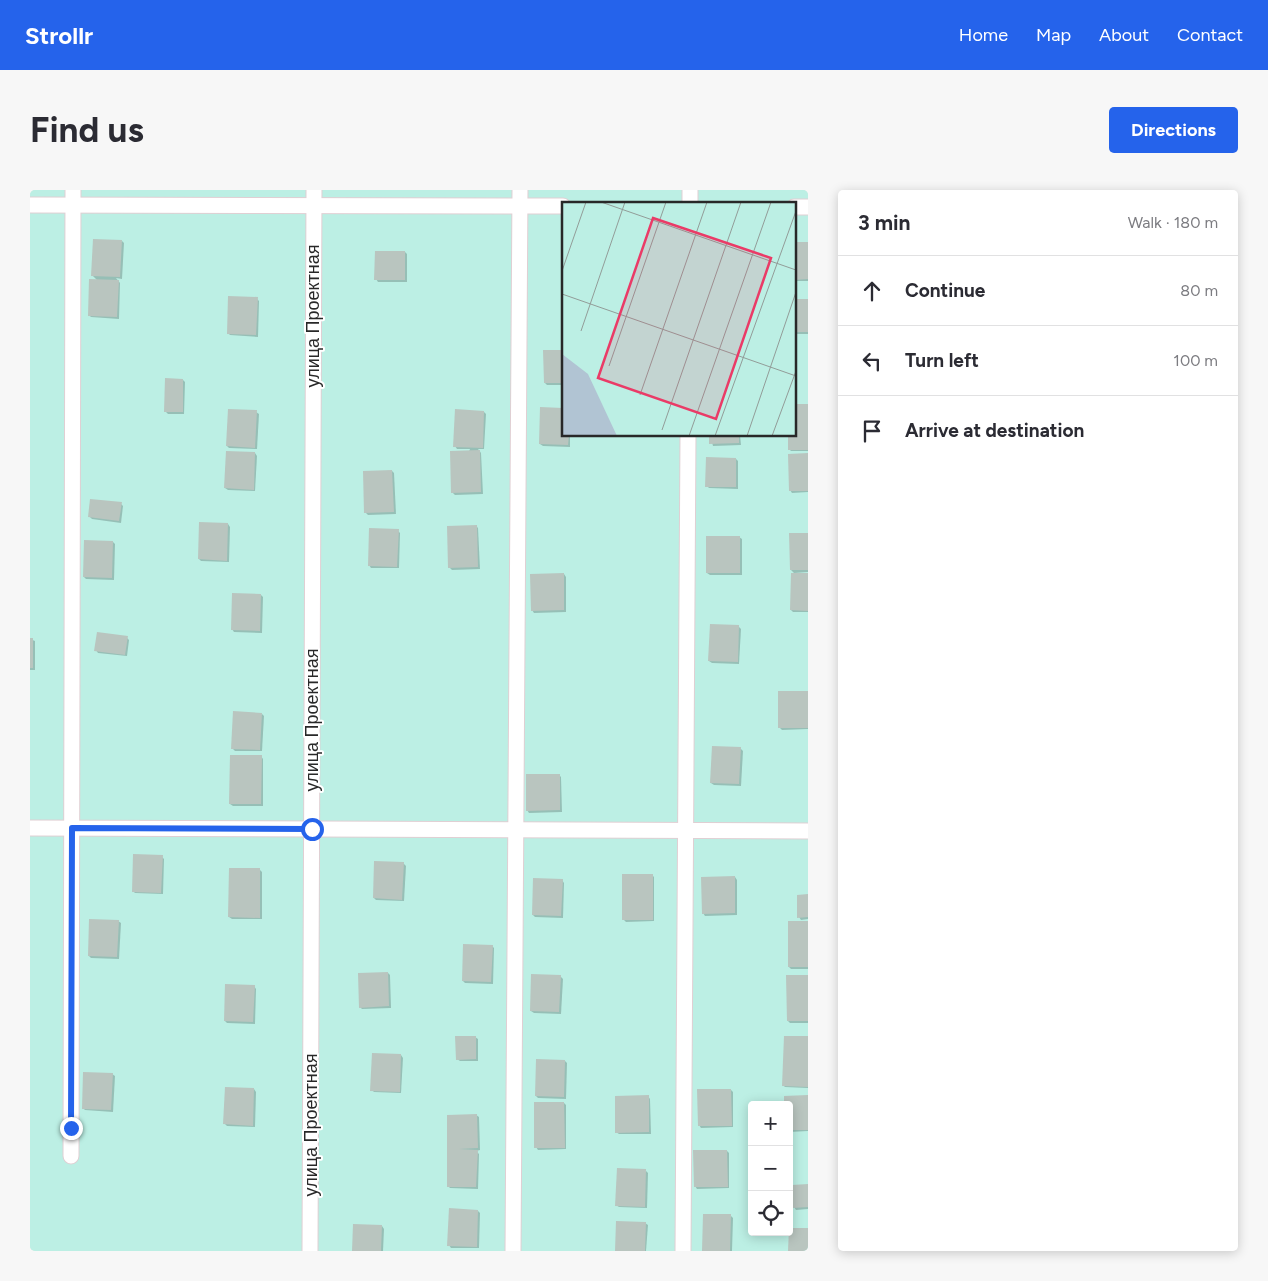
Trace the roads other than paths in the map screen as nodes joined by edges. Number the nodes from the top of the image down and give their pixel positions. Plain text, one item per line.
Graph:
1 (314, 190) edge
2 (520, 190) edge
3 (73, 198) edge
4 (30, 205) edge
5 (314, 206) junction
6 (520, 206) junction
7 (562, 206) edge
8 (688, 436) edge
9 (30, 828) edge
10 (72, 828) junction
11 (312, 829) junction
12 (516, 830) junction
13 (686, 830) junction
14 (808, 831) edge
15 (71, 1156) dead end
16 (310, 1251) edge
17 (513, 1251) edge
18 (683, 1251) edge

1 - 5 street, улица Проектная
2 - 6 street
3 - 4 street
3 - 5 street
3 - 10 street
5 - 6 street
5 - 11 street, улица Проектная
6 - 7 street
6 - 12 street
8 - 13 street
9 - 10 street
10 - 11 street
10 - 15 street
11 - 12 street
11 - 16 street, улица Проектная
12 - 13 street
12 - 17 street
13 - 14 street
13 - 18 street

